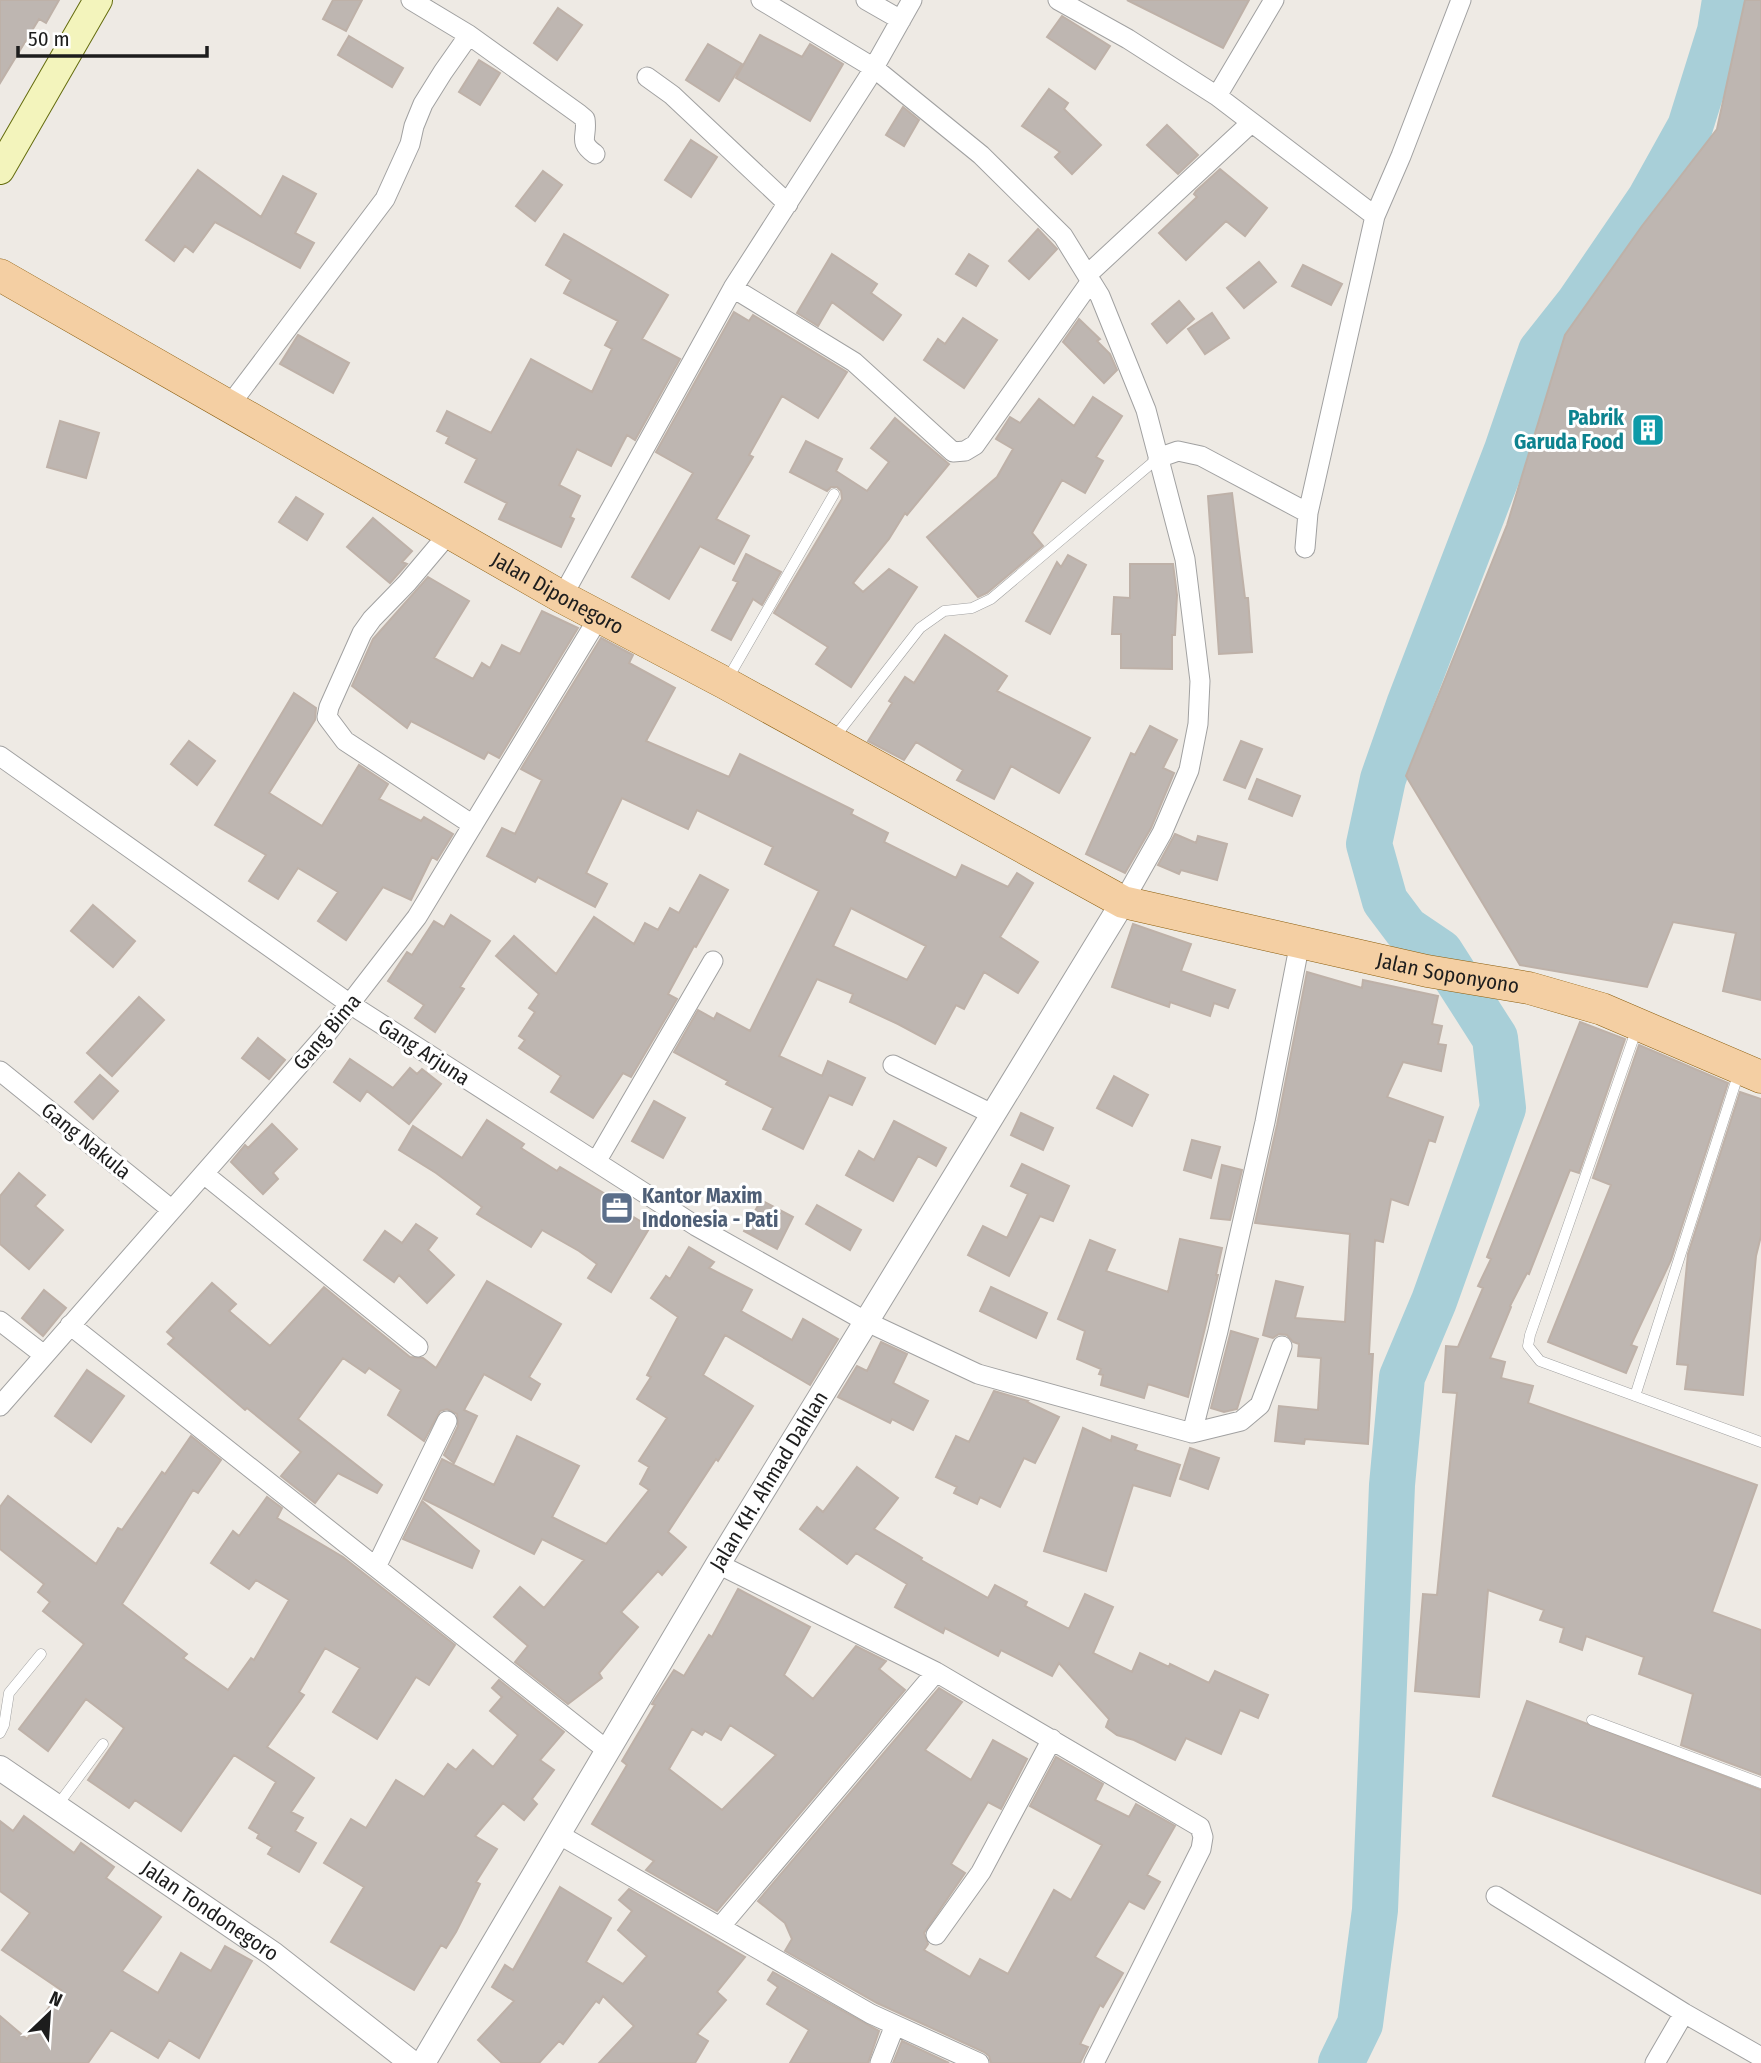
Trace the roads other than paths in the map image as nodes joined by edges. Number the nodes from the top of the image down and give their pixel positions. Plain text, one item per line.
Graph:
1 (98, 0) edge
2 (411, 0) edge
3 (761, 0) edge
4 (866, 0) edge
5 (912, 0) edge
6 (1058, 0) edge
7 (1274, 0) edge
8 (1461, 0) edge
9 (901, 20) junction
10 (469, 35) junction
11 (874, 68) junction
12 (647, 77) dead end
13 (1217, 96) junction
14 (1251, 123) junction
15 (594, 154) dead end
16 (0, 170) edge
17 (788, 204) junction
18 (1375, 216) junction
19 (0, 275) edge
20 (1089, 278) junction
21 (733, 288) junction
22 (229, 406) junction
23 (1158, 458) junction
24 (834, 494) dead end
25 (1308, 513) junction
26 (450, 532) junction
27 (1305, 548) dead end
28 (562, 597) junction
29 (599, 617) junction
30 (725, 683) junction
31 (830, 743) junction
32 (0, 756) edge
33 (473, 825) junction
34 (1123, 902) junction
35 (1300, 942) junction
36 (713, 961) dead end
37 (350, 1004) junction
38 (1638, 1025) junction
39 (893, 1065) dead end
40 (0, 1071) edge
41 (1751, 1073) edge
42 (992, 1115) junction
43 (596, 1162) junction
44 (204, 1174) junction
45 (172, 1210) junction
46 (0, 1321) edge
47 (865, 1321) junction
48 (70, 1325) junction
49 (1282, 1346) dead end
50 (418, 1347) dead end
51 (44, 1355) junction
52 (1635, 1396) junction
53 (0, 1406) edge
54 (447, 1421) dead end
55 (1192, 1433) junction
56 (1761, 1443) edge
57 (718, 1564) junction
58 (376, 1567) junction
59 (40, 1654) dead end
60 (936, 1672) junction
61 (4, 1695) edge
62 (1592, 1720) dead end
63 (0, 1733) edge
64 (1052, 1739) junction
65 (103, 1744) dead end
66 (608, 1751) junction
67 (0, 1768) edge
68 (1761, 1783) edge
69 (57, 1806) junction
70 (558, 1834) junction
71 (1496, 1896) dead end
72 (720, 1927) junction
73 (936, 1935) dead end
74 (1684, 2013) junction
75 (895, 2025) junction
76 (1761, 2057) edge
77 (412, 2063) edge
78 (423, 2063) edge
79 (880, 2063) edge
80 (979, 2063) edge
81 (1094, 2063) edge
82 (1655, 2063) edge

1 - 16 main road
2 - 10 street
3 - 11 street
4 - 9 street
5 - 9 street
6 - 13 street
7 - 13 street
8 - 18 street
9 - 11 street
10 - 15 street
10 - 22 street
11 - 17 street
11 - 20 street
12 - 17 street
13 - 14 street
14 - 18 street
14 - 20 street
17 - 21 street
18 - 25 street
19 - 22 main road, Jalan Diponegoro
20 - 21 street
20 - 23 street
21 - 28 street
22 - 26 main road, Jalan Diponegoro
23 - 25 street
23 - 31 lane
23 - 34 street
24 - 30 lane
25 - 27 street
26 - 28 main road, Jalan Diponegoro
26 - 33 street
28 - 29 main road, Jalan Diponegoro
29 - 30 main road, Jalan Diponegoro
29 - 33 street, Gang Bima
30 - 31 main road, Jalan Diponegoro
31 - 34 main road, Jalan Diponegoro
32 - 37 street, Gang Arjuna
33 - 37 street, Gang Bima
34 - 35 main road, Jalan Soponyono
34 - 42 street, Jalan KH. Ahmad Dahlan
35 - 38 main road, Jalan Soponyono
35 - 55 street
36 - 43 street
37 - 43 street, Gang Arjuna
37 - 44 street, Gang Bima
38 - 41 main road, Jalan Soponyono
38 - 52 lane
39 - 42 street
40 - 45 street, Gang Nakula
41 - 52 lane
42 - 47 street, Jalan KH. Ahmad Dahlan
43 - 47 street, Gang Arjuna
44 - 45 street, Gang Bima
44 - 50 street
45 - 48 street, Gang Bima
46 - 51 street
47 - 55 street, Gang Arjuna
47 - 57 street, Jalan KH. Ahmad Dahlan
48 - 51 street, Gang Bima
48 - 58 street
49 - 55 street
51 - 53 street, Gang Bima
52 - 56 lane
54 - 58 street
57 - 60 street
57 - 66 street, Jalan KH. Ahmad Dahlan
58 - 66 street
59 - 61 lane
60 - 64 street
60 - 72 street
61 - 63 lane
62 - 68 lane
64 - 73 street
64 - 81 street
65 - 69 lane
66 - 70 street, Jalan KH. Ahmad Dahlan
67 - 69 street, Jalan Tondonegoro
69 - 77 street, Jalan Tondonegoro
70 - 72 street
70 - 78 street, Jalan KH. Ahmad Dahlan
71 - 74 street
72 - 75 street
74 - 76 street
74 - 82 street
75 - 79 street
75 - 80 street

